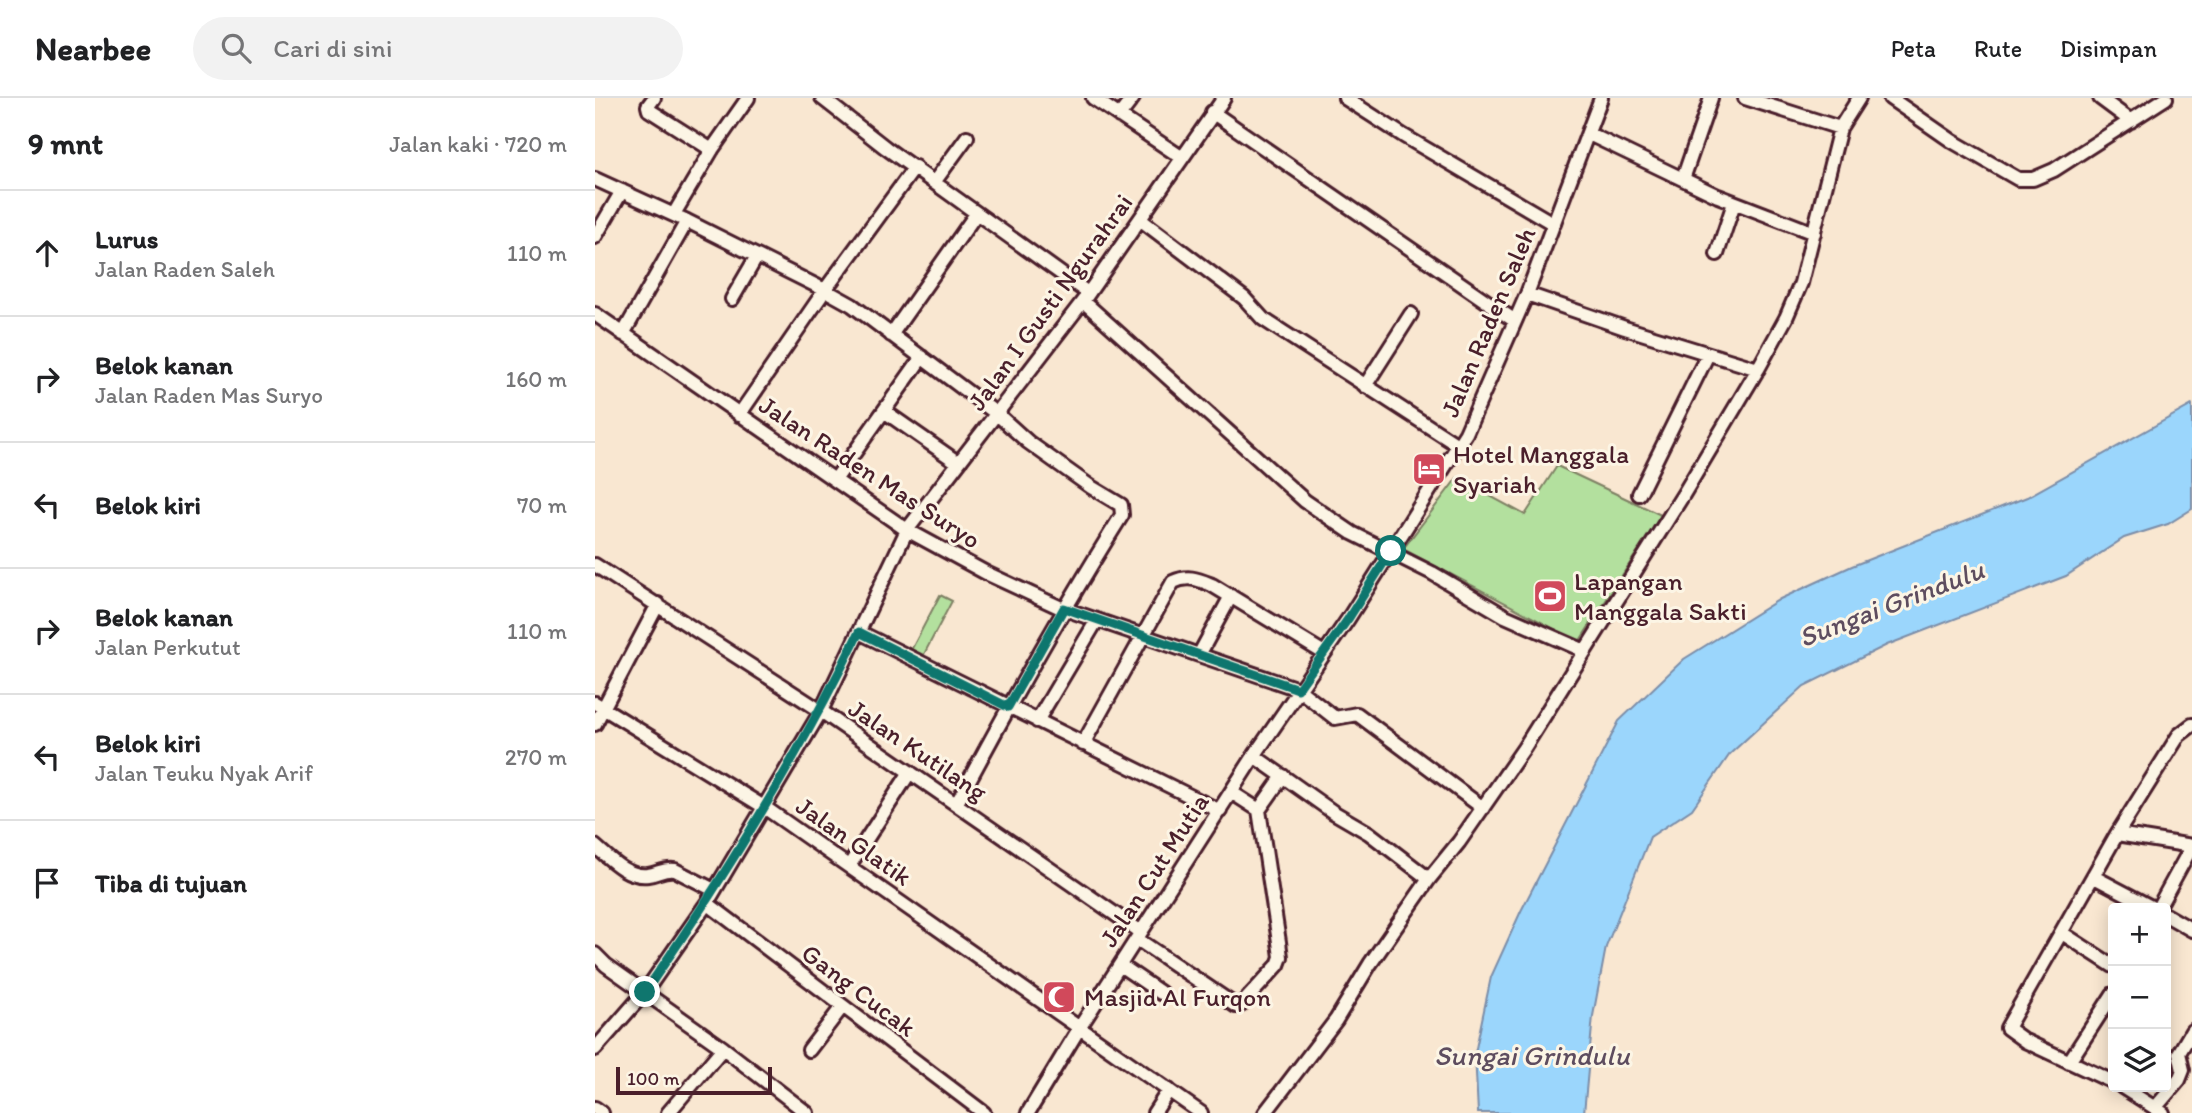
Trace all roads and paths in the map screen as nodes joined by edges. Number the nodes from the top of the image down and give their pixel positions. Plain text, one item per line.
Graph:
1 (654, 98) edge
2 (823, 98) edge
3 (1093, 98) edge
4 (1133, 98) edge
5 (1224, 98) edge
6 (1345, 98) edge
7 (1601, 98) edge
8 (1711, 98) edge
9 (1745, 98) edge
10 (1859, 98) edge
11 (1890, 98) edge
12 (2100, 98) edge
13 (2166, 98) edge
14 (744, 100) edge
15 (1212, 112) junction
16 (1119, 116) junction
17 (2131, 121) junction
18 (1840, 128) junction
19 (1589, 134) junction
20 (967, 137) dead end
21 (712, 150) junction
22 (1181, 157) junction
23 (915, 167) junction
24 (595, 179) edge
25 (1683, 179) junction
26 (935, 181) junction
27 (622, 191) junction
28 (1734, 202) junction
29 (674, 214) junction
30 (977, 214) junction
31 (1141, 220) junction
32 (687, 221) junction
33 (1554, 224) junction
34 (1814, 233) junction
35 (595, 237) edge
36 (1717, 254) dead end
37 (757, 256) junction
38 (825, 290) junction
39 (1527, 293) junction
40 (1085, 297) junction
41 (732, 299) dead end
42 (595, 314) edge
43 (1411, 314) dead end
44 (1515, 321) junction
45 (623, 334) junction
46 (891, 335) junction
47 (1708, 354) junction
48 (922, 357) junction
49 (1758, 369) junction
50 (1365, 386) junction
51 (884, 411) junction
52 (997, 414) junction
53 (739, 415) junction
54 (1459, 446) junction
55 (957, 462) junction
56 (835, 480) junction
57 (1639, 494) dead end
58 (907, 530) junction
59 (1391, 551) junction
60 (595, 565) edge
61 (1231, 596) junction
62 (658, 604) junction
63 (1064, 608) junction
64 (1097, 620) junction
65 (859, 632) junction
66 (1145, 636) junction
67 (1585, 651) junction
68 (1324, 653) junction
69 (1199, 655) junction
70 (1298, 689) junction
71 (600, 706) edge
72 (1008, 707) junction
73 (821, 711) junction
74 (1037, 721) junction
75 (595, 724) edge
76 (2192, 725) edge
77 (1083, 744) junction
78 (1254, 756) junction
79 (910, 772) junction
80 (1283, 776) junction
81 (1231, 792) junction
82 (957, 803) junction
83 (764, 807) junction
84 (1483, 808) junction
85 (1259, 810) junction
86 (1220, 811) junction
87 (2117, 834) junction
88 (595, 846) edge
89 (2192, 846) edge
90 (849, 866) junction
91 (2094, 877) junction
92 (1429, 879) junction
93 (714, 890) junction
94 (707, 903) junction
95 (2145, 903) edge
96 (2158, 903) edge
97 (2171, 918) edge
98 (2192, 930) edge
99 (2062, 933) junction
100 (1139, 936) junction
101 (595, 954) edge
102 (2108, 963) edge
103 (1120, 965) junction
104 (645, 992) junction
105 (1161, 993) dead end
106 (2108, 1002) edge
107 (842, 1007) junction
108 (1080, 1027) junction
109 (2192, 1031) edge
110 (723, 1048) junction
111 (595, 1049) edge
112 (809, 1050) dead end
113 (2069, 1062) junction
114 (2108, 1080) edge
115 (1169, 1090) junction
116 (2130, 1092) edge
117 (595, 1108) edge
118 (2159, 1111) edge
119 (1030, 1112) edge
120 (602, 1113) edge
121 (668, 1113) edge
122 (807, 1113) edge
123 (984, 1113) edge
124 (1154, 1113) edge
125 (1201, 1113) edge
126 (1265, 1113) edge

1 - 21 street
2 - 23 street
3 - 16 street
4 - 16 street
5 - 15 street, Jalan I Gusti Ngurahrai
6 - 33 street
7 - 19 street, Jalan Raden Saleh
8 - 25 street
9 - 18 street
10 - 18 street
11 - 17 street
12 - 17 street
13 - 17 street
14 - 21 street
15 - 22 street, Jalan I Gusti Ngurahrai
15 - 44 street
16 - 22 street
18 - 34 street
19 - 25 street
19 - 33 street, Jalan Raden Saleh
20 - 26 street
21 - 29 street
22 - 31 street, Jalan I Gusti Ngurahrai
23 - 26 street
23 - 38 street
24 - 27 street
25 - 28 street
26 - 30 street
27 - 29 street
27 - 35 street
28 - 34 street
28 - 36 street
29 - 32 street
30 - 40 street
30 - 46 street
31 - 40 street, Jalan I Gusti Ngurahrai
31 - 50 street
32 - 37 street
32 - 45 street
33 - 39 street, Jalan Raden Saleh
34 - 49 street
37 - 38 street
37 - 41 street
38 - 46 street
38 - 53 street
39 - 44 street, Jalan Raden Saleh
39 - 47 street
40 - 52 street, Jalan I Gusti Ngurahrai
40 - 59 street
42 - 45 street, Jalan Raden Mas Suryo
43 - 50 street
44 - 54 street, Jalan Raden Saleh
45 - 53 street, Jalan Raden Mas Suryo
46 - 48 street
47 - 49 street
47 - 57 street
48 - 51 street
48 - 52 street
49 - 67 street
50 - 54 street
51 - 55 street
51 - 56 street
52 - 55 street, Jalan I Gusti Ngurahrai
52 - 63 street
53 - 56 street, Jalan Raden Mas Suryo
54 - 59 street, Jalan Raden Saleh
55 - 58 street, Jalan I Gusti Ngurahrai
56 - 58 street, Jalan Raden Mas Suryo
58 - 63 street, Jalan Raden Mas Suryo
58 - 65 street, Jalan I Gusti Ngurahrai
59 - 67 street
59 - 68 street, Jalan Raden Saleh
60 - 62 street, Jalan Kutilang
61 - 66 street
61 - 68 street
61 - 69 street
62 - 71 street
62 - 73 street, Jalan Kutilang
63 - 64 street, Jalan Raden Mas Suryo
63 - 72 street
64 - 66 street, Jalan Raden Mas Suryo
64 - 74 street
65 - 72 street
65 - 73 street, Jalan I Gusti Ngurahrai
66 - 69 street, Jalan Raden Mas Suryo
66 - 77 street
67 - 84 street
68 - 70 street, Jalan Raden Saleh
69 - 70 street, Jalan Raden Mas Suryo
70 - 78 street, Jalan Cut Mutia
70 - 84 street, Jalan Raden Mas Suryo
71 - 75 street
71 - 83 street, Jalan Glatik
72 - 74 street
72 - 82 street
73 - 79 street, Jalan Kutilang
73 - 83 street, Jalan I Gusti Ngurahrai
74 - 77 street
76 - 87 street
77 - 86 street
78 - 80 street
78 - 81 street, Jalan Cut Mutia
79 - 82 street, Jalan Kutilang
79 - 90 street
80 - 85 street
80 - 92 street
81 - 85 street
81 - 86 street, Jalan Cut Mutia
82 - 100 street, Jalan Kutilang
83 - 90 street, Jalan Glatik
83 - 93 street, Jalan I Gusti Ngurahrai
84 - 92 street
85 - 100 street, Jalan Kutilang
86 - 100 street, Jalan Cut Mutia
87 - 89 street
87 - 91 street
88 - 93 street
89 - 96 street
90 - 108 street, Jalan Glatik
91 - 95 street
91 - 99 street
92 - 126 street
93 - 94 street, Jalan I Gusti Ngurahrai
94 - 104 street, Jalan I Gusti Ngurahrai
94 - 107 street, Gang Cucak
97 - 98 street
99 - 102 street
99 - 113 street
100 - 103 street, Jalan Cut Mutia
101 - 104 street
103 - 105 street
103 - 108 street, Jalan Cut Mutia
104 - 110 street
104 - 111 street, Jalan I Gusti Ngurahrai
106 - 113 street
107 - 112 street
107 - 123 street, Gang Cucak
108 - 115 street, Jalan Glatik
108 - 119 street, Jalan Cut Mutia
109 - 118 street
110 - 121 street
110 - 122 street
113 - 114 street
115 - 124 street
115 - 125 street, Jalan Glatik
116 - 118 street
117 - 120 street

